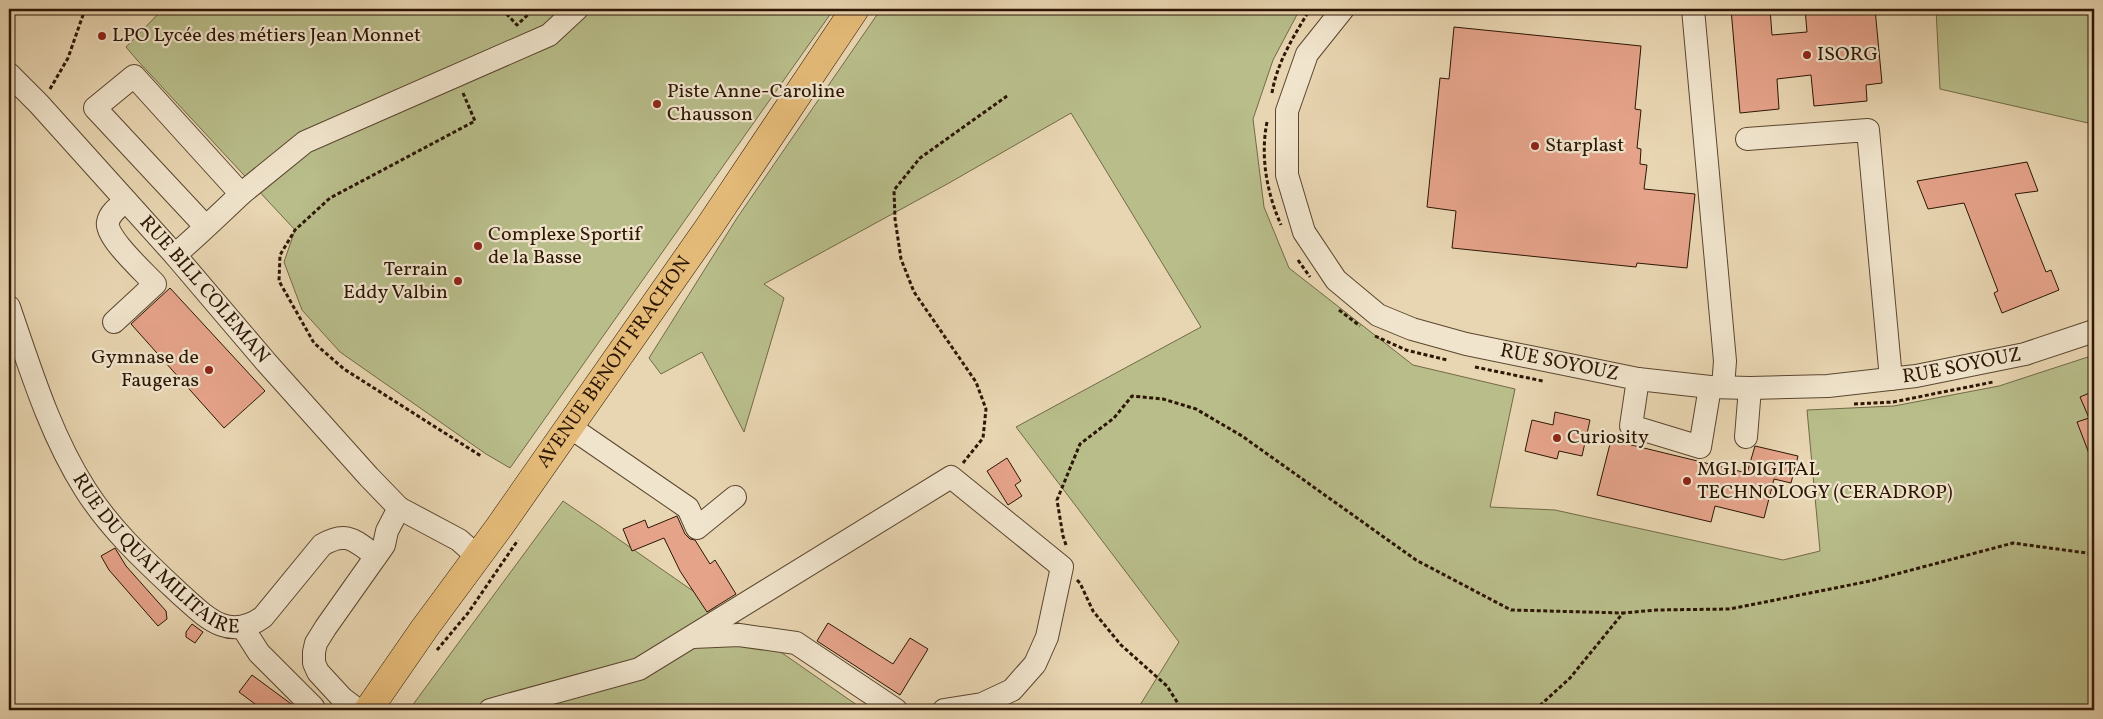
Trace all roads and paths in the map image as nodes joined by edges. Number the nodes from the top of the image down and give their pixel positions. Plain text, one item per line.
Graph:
1 (88, 9) edge
2 (502, 9) edge
3 (534, 9) edge
4 (577, 9) edge
5 (855, 9) edge
6 (1310, 9) edge
7 (1343, 9) edge
8 (1693, 9) edge
9 (9, 74) edge
10 (456, 76) junction
11 (1007, 96) dead end
12 (1270, 101) dead end
13 (39, 104) junction
14 (1267, 119) dead end
15 (1747, 139) dead end
16 (242, 194) junction
17 (126, 201) junction
18 (1281, 226) dead end
19 (206, 227) junction
20 (175, 255) junction
21 (1296, 257) dead end
22 (1316, 284) dead end
23 (1334, 303) dead end
24 (9, 307) edge
25 (114, 322) dead end
26 (1361, 328) dead end
27 (2094, 331) edge
28 (1369, 333) dead end
29 (1454, 362) dead end
30 (1473, 366) dead end
31 (1638, 378) junction
32 (1891, 379) junction
33 (2001, 380) dead end
34 (1544, 381) dead end
35 (1717, 387) junction
36 (1750, 388) junction
37 (1847, 404) dead end
38 (570, 426) junction
39 (1746, 437) dead end
40 (481, 456) dead end
41 (951, 477) junction
42 (735, 497) dead end
43 (399, 508) junction
44 (2094, 554) edge
45 (376, 556) junction
46 (477, 556) junction
47 (1069, 565) junction
48 (1080, 583) junction
49 (1623, 614) junction
50 (243, 628) junction
51 (689, 637) junction
52 (312, 710) edge
53 (358, 710) edge
54 (368, 710) edge
55 (490, 710) edge
56 (896, 710) edge
57 (944, 710) edge
58 (1182, 710) edge
59 (1535, 710) edge

1 - 13 path
2 - 3 path
4 - 10 street
5 - 38 main road, AVENUE BENOIT FRACHON
6 - 12 path
7 - 31 street, RUE SOYOUZ
8 - 35 street
9 - 13 street, RUE BILL COLEMAN
10 - 16 street
10 - 40 path
11 - 41 path
13 - 17 street, RUE BILL COLEMAN
14 - 18 path
15 - 32 street
16 - 19 street
16 - 19 street
17 - 20 street, RUE BILL COLEMAN
17 - 25 street
19 - 20 street
20 - 43 street, RUE BILL COLEMAN
21 - 22 path
23 - 26 path
24 - 50 street, RUE DU QUAI MILITAIRE
27 - 32 street, RUE SOYOUZ
28 - 29 path
30 - 34 path
31 - 35 street, RUE SOYOUZ
31 - 35 street
32 - 36 street, RUE SOYOUZ
33 - 37 path
35 - 36 street, RUE SOYOUZ
36 - 39 street
38 - 42 street
38 - 46 main road, AVENUE BENOIT FRACHON
41 - 47 street
41 - 51 street
43 - 45 street
43 - 46 street, RUE BILL COLEMAN
44 - 49 path
45 - 50 street, RUE DU QUAI MILITAIRE
45 - 53 street
46 - 54 main road, AVENUE BENOIT FRACHON
47 - 48 path
47 - 48 path
47 - 49 path
47 - 57 street
48 - 58 path
49 - 59 path
50 - 52 street
51 - 55 street
51 - 56 street

